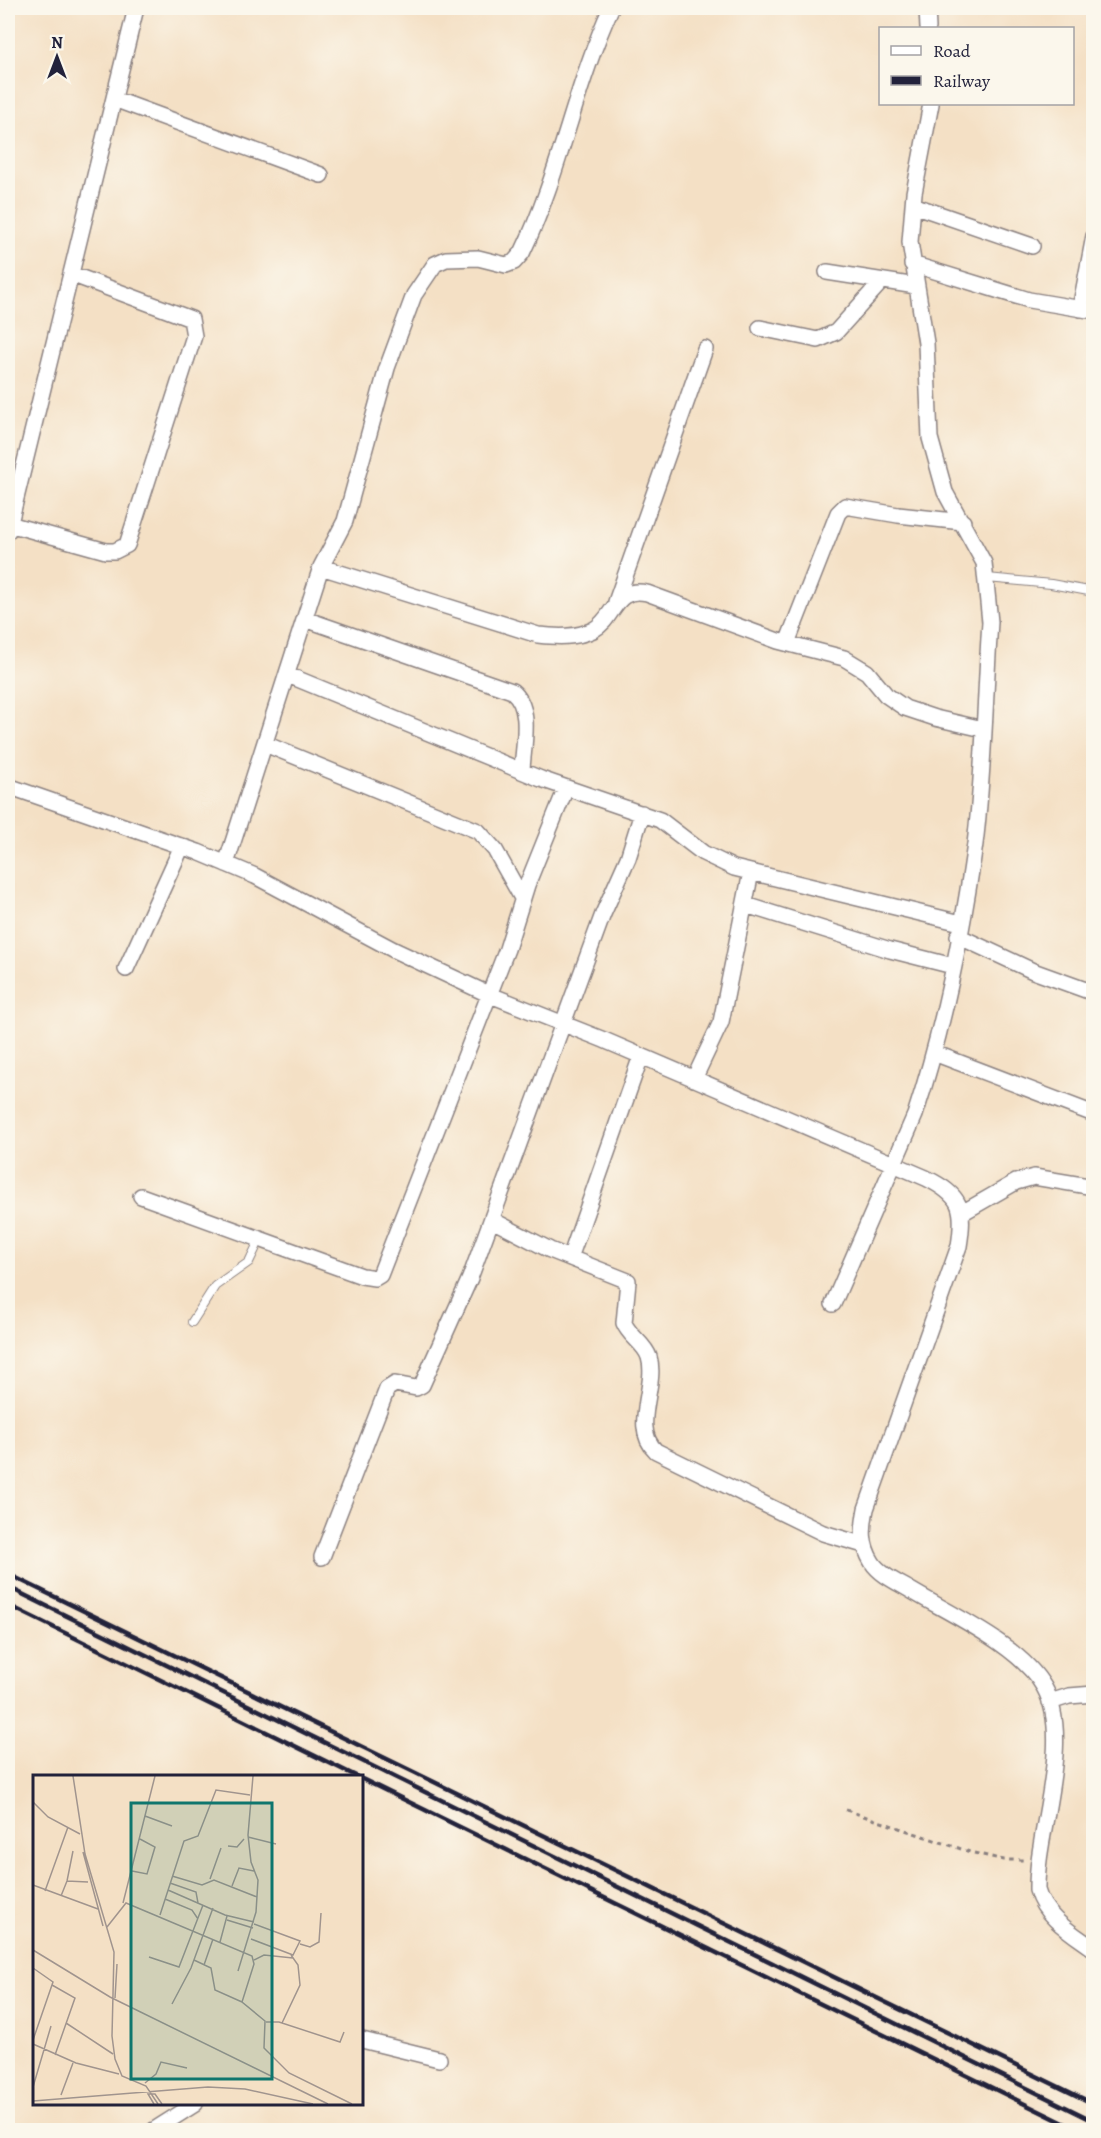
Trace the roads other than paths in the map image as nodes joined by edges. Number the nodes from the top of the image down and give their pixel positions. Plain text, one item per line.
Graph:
1 (136, 8) edge
2 (611, 8) edge
3 (927, 8) edge
4 (928, 27) edge
5 (114, 99) junction
6 (931, 105) edge
7 (321, 175) dead end
8 (913, 205) junction
9 (1094, 236) edge
10 (1032, 246) dead end
11 (912, 264) junction
12 (827, 272) dead end
13 (71, 274) junction
14 (882, 281) junction
15 (916, 286) junction
16 (1087, 310) edge
17 (760, 328) dead end
18 (705, 349) dead end
19 (963, 522) junction
20 (8, 528) edge
21 (321, 567) junction
22 (987, 578) junction
23 (1094, 592) edge
24 (615, 604) junction
25 (304, 619) junction
26 (787, 643) junction
27 (288, 675) junction
28 (983, 729) junction
29 (265, 744) junction
30 (522, 770) junction
31 (8, 786) edge
32 (566, 788) junction
33 (642, 813) junction
34 (182, 846) junction
35 (226, 864) junction
36 (751, 872) junction
37 (522, 898) junction
38 (746, 905) junction
39 (959, 929) junction
40 (953, 966) junction
41 (126, 969) dead end
42 (1094, 993) edge
43 (488, 994) junction
44 (564, 1024) junction
45 (934, 1053) junction
46 (641, 1056) junction
47 (694, 1078) junction
48 (1094, 1114) edge
49 (893, 1165) junction
50 (1094, 1187) edge
51 (141, 1196) dead end
52 (962, 1214) junction
53 (492, 1220) junction
54 (260, 1239) junction
55 (570, 1258) junction
56 (833, 1304) dead end
57 (192, 1322) dead end
58 (864, 1545) junction
59 (322, 1557) dead end
60 (1094, 1694) edge
61 (1050, 1702) junction
62 (1094, 1949) edge
63 (363, 2040) edge
64 (439, 2059) dead end
65 (192, 2105) edge
66 (154, 2130) edge

1 - 5 street
2 - 21 street
3 - 4 street
5 - 7 street
5 - 13 street
6 - 8 street
8 - 10 street
8 - 11 street
9 - 16 street
11 - 15 street
11 - 16 street
12 - 14 street
13 - 20 street
13 - 20 street
14 - 15 street
14 - 17 street
15 - 19 street
18 - 24 street
19 - 22 street
19 - 26 street
21 - 24 street
21 - 25 street
22 - 23 lane
22 - 28 street
24 - 26 street
25 - 27 street
25 - 30 street
26 - 28 street
27 - 29 street
27 - 30 street
28 - 39 street
29 - 35 street
29 - 37 street
30 - 32 street
31 - 34 street
32 - 33 street
32 - 37 street
33 - 36 street
33 - 44 street
34 - 35 street
34 - 41 street
35 - 43 street
36 - 38 street
36 - 39 street
37 - 43 street
38 - 40 street
38 - 47 street
39 - 40 street
39 - 42 street
40 - 45 street
43 - 44 street
43 - 54 street
44 - 46 street
44 - 53 street
45 - 48 street
45 - 49 street
46 - 47 street
46 - 55 street
47 - 49 street
49 - 52 street
49 - 56 street
50 - 52 street
51 - 54 street
52 - 58 street
53 - 55 street
53 - 59 street
54 - 57 lane
55 - 58 street
58 - 61 street
60 - 61 street
61 - 62 street
63 - 64 street
65 - 66 street

